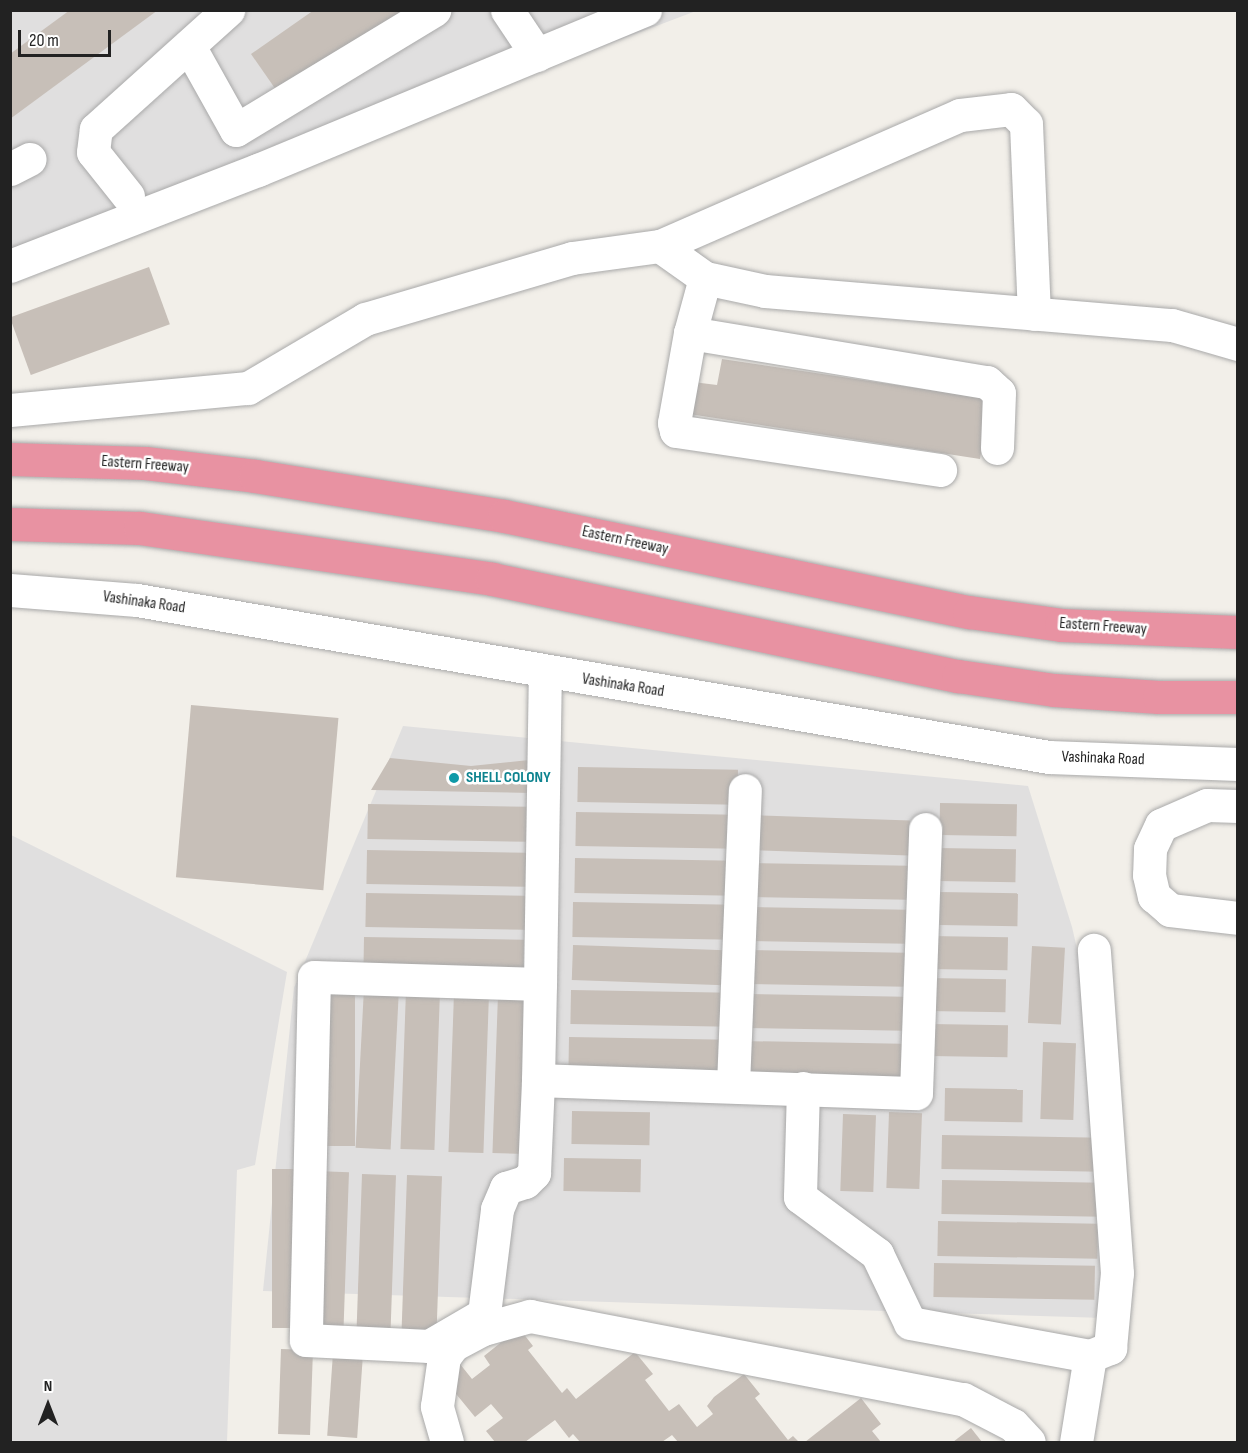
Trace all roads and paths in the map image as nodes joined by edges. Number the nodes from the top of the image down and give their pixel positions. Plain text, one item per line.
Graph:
1 (228, 10) edge
2 (434, 10) edge
3 (507, 10) edge
4 (645, 10) edge
5 (189, 46) junction
6 (537, 56) junction
7 (236, 130) junction
8 (258, 170) junction
9 (128, 196) dead end
10 (660, 246) junction
11 (10, 266) edge
12 (705, 278) junction
13 (1034, 314) junction
14 (690, 333) junction
15 (1238, 344) edge
16 (10, 410) edge
17 (997, 448) dead end
18 (10, 459) edge
19 (940, 470) dead end
20 (10, 524) edge
21 (10, 590) edge
22 (1238, 632) edge
23 (545, 673) junction
24 (1238, 697) edge
25 (1238, 764) edge
26 (745, 790) dead end
27 (1238, 806) edge
28 (925, 829) dead end
29 (1238, 918) edge
30 (1094, 950) dead end
31 (540, 984) junction
32 (538, 1080) junction
33 (733, 1085) junction
34 (803, 1088) junction
35 (1090, 1356) junction
36 (447, 1443) edge
37 (1029, 1443) edge
38 (1076, 1443) edge

1 - 5 street
2 - 7 street
3 - 6 street
4 - 6 street
5 - 7 street
5 - 9 street
6 - 8 street
7 - 8 street
8 - 11 street
10 - 12 street
10 - 13 street
10 - 16 street
12 - 13 street
12 - 14 street
13 - 15 street
14 - 17 street
14 - 19 street
18 - 22 highway, Eastern Freeway
20 - 24 highway
21 - 23 street, Vashinaka Road
23 - 25 street, Vashinaka Road
23 - 31 street
26 - 33 street
27 - 29 street
28 - 34 street
30 - 35 street
31 - 32 street
31 - 32 street
32 - 33 street
33 - 34 street
34 - 35 street
35 - 38 street
36 - 37 street

